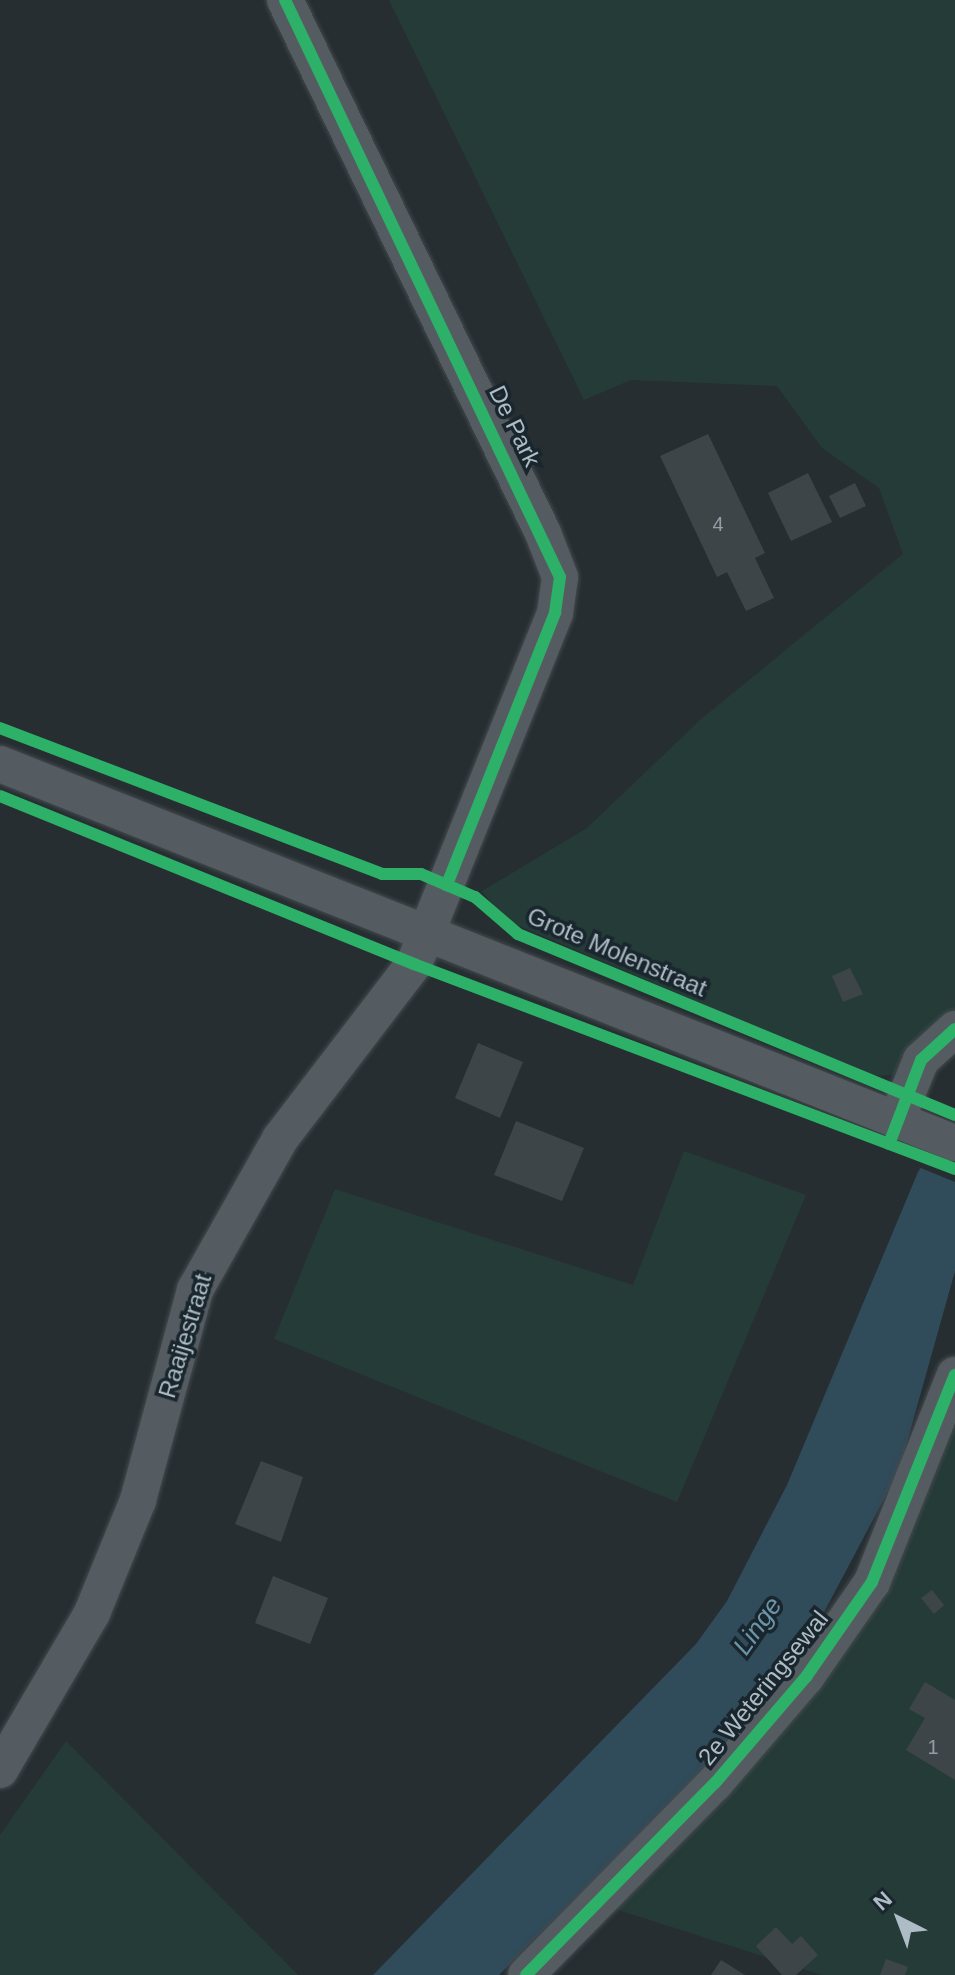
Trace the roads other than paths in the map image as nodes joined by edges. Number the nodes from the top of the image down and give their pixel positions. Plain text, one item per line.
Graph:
1 (285, 0) edge
2 (0, 764) edge
3 (428, 933) junction
4 (955, 1029) edge
5 (927, 1132) edge
6 (955, 1375) edge
7 (0, 1770) edge
8 (526, 1975) edge

1 - 3 street, De Park
2 - 3 street
3 - 5 street
3 - 7 street, Raaijestraat
4 - 5 street
6 - 8 street, 2e Weteringsewal

